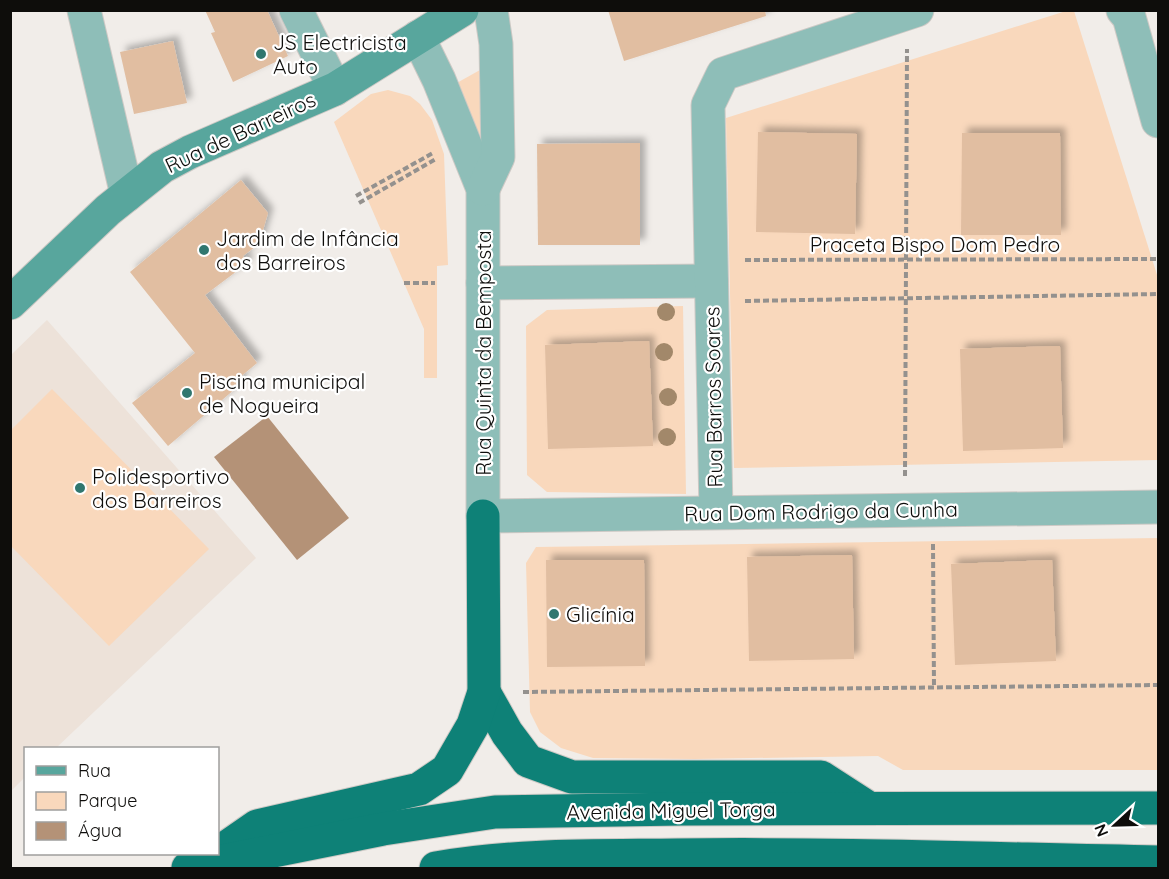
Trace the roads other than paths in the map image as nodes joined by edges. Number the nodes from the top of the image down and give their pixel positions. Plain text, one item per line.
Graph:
1 (84, 10) edge
2 (296, 10) edge
3 (462, 10) edge
4 (491, 10) edge
5 (1123, 10) edge
6 (912, 12) edge
7 (418, 37) junction
8 (335, 89) junction
9 (1158, 121) edge
10 (483, 189) junction
11 (127, 195) junction
12 (711, 281) junction
13 (483, 284) junction
14 (10, 303) edge
15 (1158, 507) edge
16 (716, 512) junction
17 (483, 516) junction
18 (484, 692) junction
19 (869, 808) junction
20 (1158, 808) edge
21 (219, 852) edge
22 (205, 861) edge
23 (1158, 862) edge
24 (436, 868) edge

1 - 11 street
2 - 8 street
3 - 7 street, Rua de Barreiros
4 - 10 street, Rua Quinta da Bemposta
5 - 9 street
6 - 12 street, Rua Barros Soares
7 - 8 street, Rua de Barreiros
7 - 10 street, Rua Quinta da Bemposta
8 - 11 street, Rua de Barreiros
10 - 13 street, Rua Quinta da Bemposta
11 - 14 street, Rua de Barreiros
12 - 13 street, Rua Barros Soares
12 - 16 street, Rua Barros Soares
13 - 17 street, Rua Quinta da Bemposta
15 - 16 street, Rua Dom Rodrigo da Cunha
16 - 17 street, Rua Dom Rodrigo da Cunha
17 - 18 highway
18 - 19 highway
18 - 21 highway
19 - 20 highway, Avenida Miguel Torga
19 - 22 highway, Avenida Miguel Torga
23 - 24 highway

